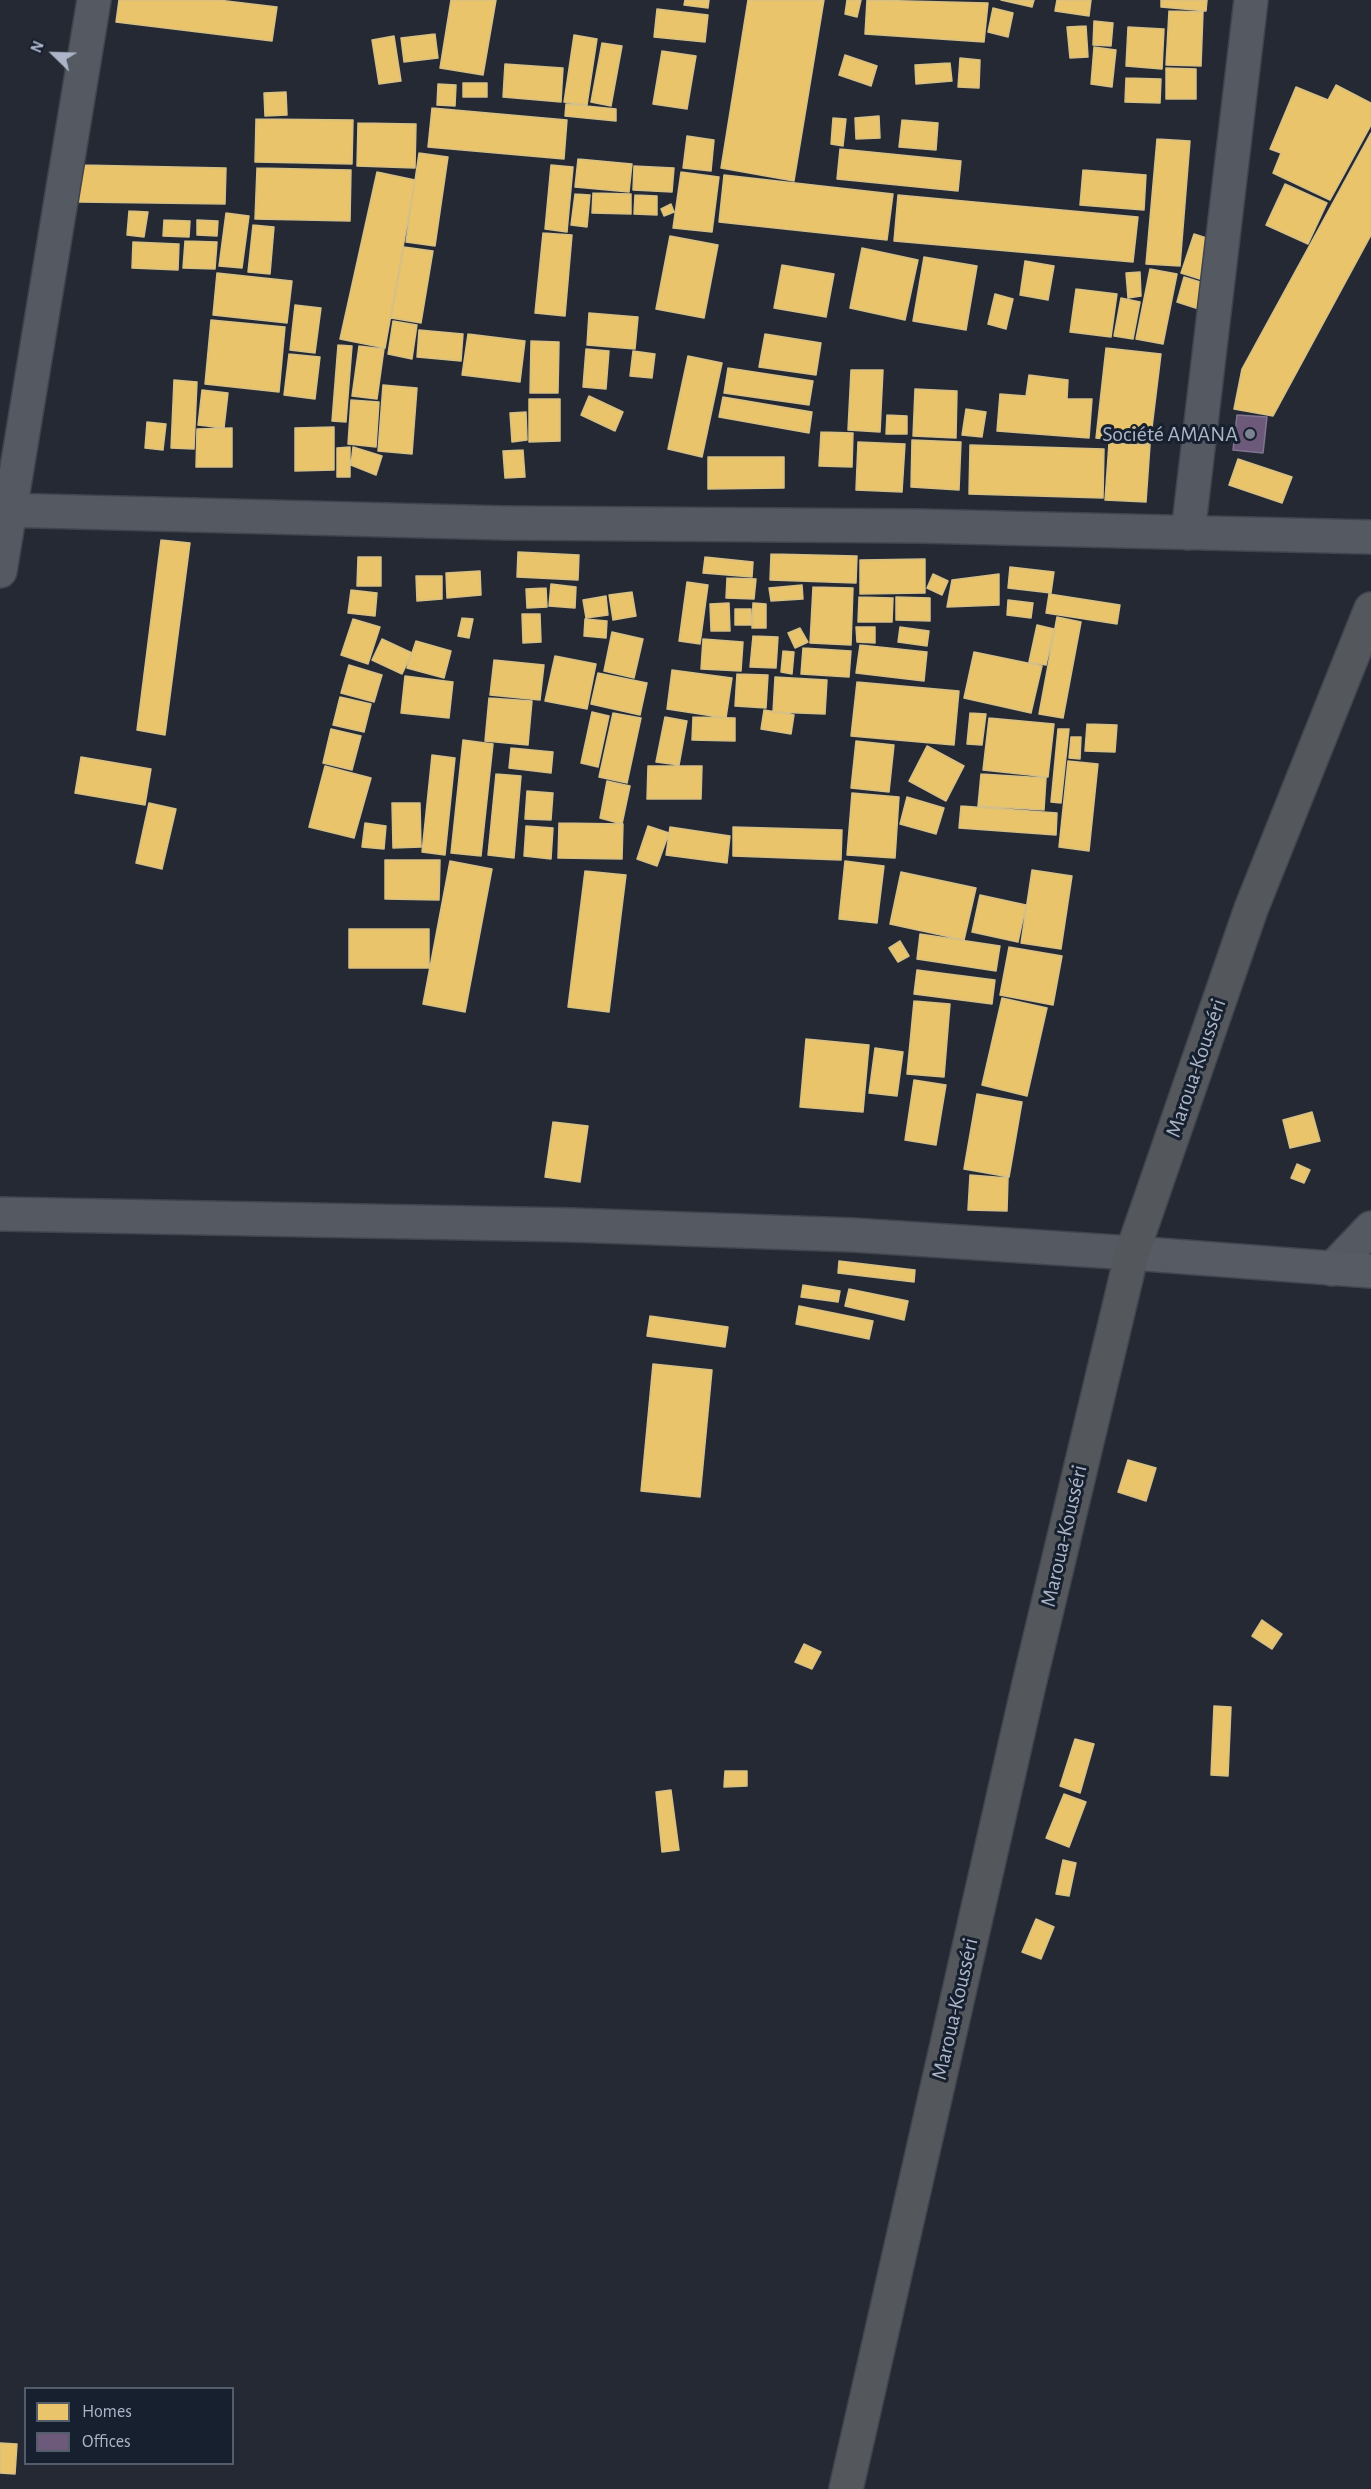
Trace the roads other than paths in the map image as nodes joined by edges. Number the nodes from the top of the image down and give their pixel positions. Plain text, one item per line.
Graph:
1 (94, 0) edge
2 (1251, 0) edge
3 (5, 510) edge
4 (1188, 533) junction
5 (1371, 537) edge
6 (0, 571) edge
7 (1371, 609) edge
8 (0, 1214) edge
9 (1371, 1228) edge
10 (1132, 1252) junction
11 (1332, 1269) junction
12 (1371, 1272) edge
13 (846, 2489) edge

1 - 3 street
2 - 4 street
3 - 4 street
3 - 6 street
4 - 5 street
7 - 10 highway, Maroua-Kousséri
8 - 10 street
9 - 11 street
10 - 11 main road
10 - 13 highway, Maroua-Kousséri
11 - 12 main road

